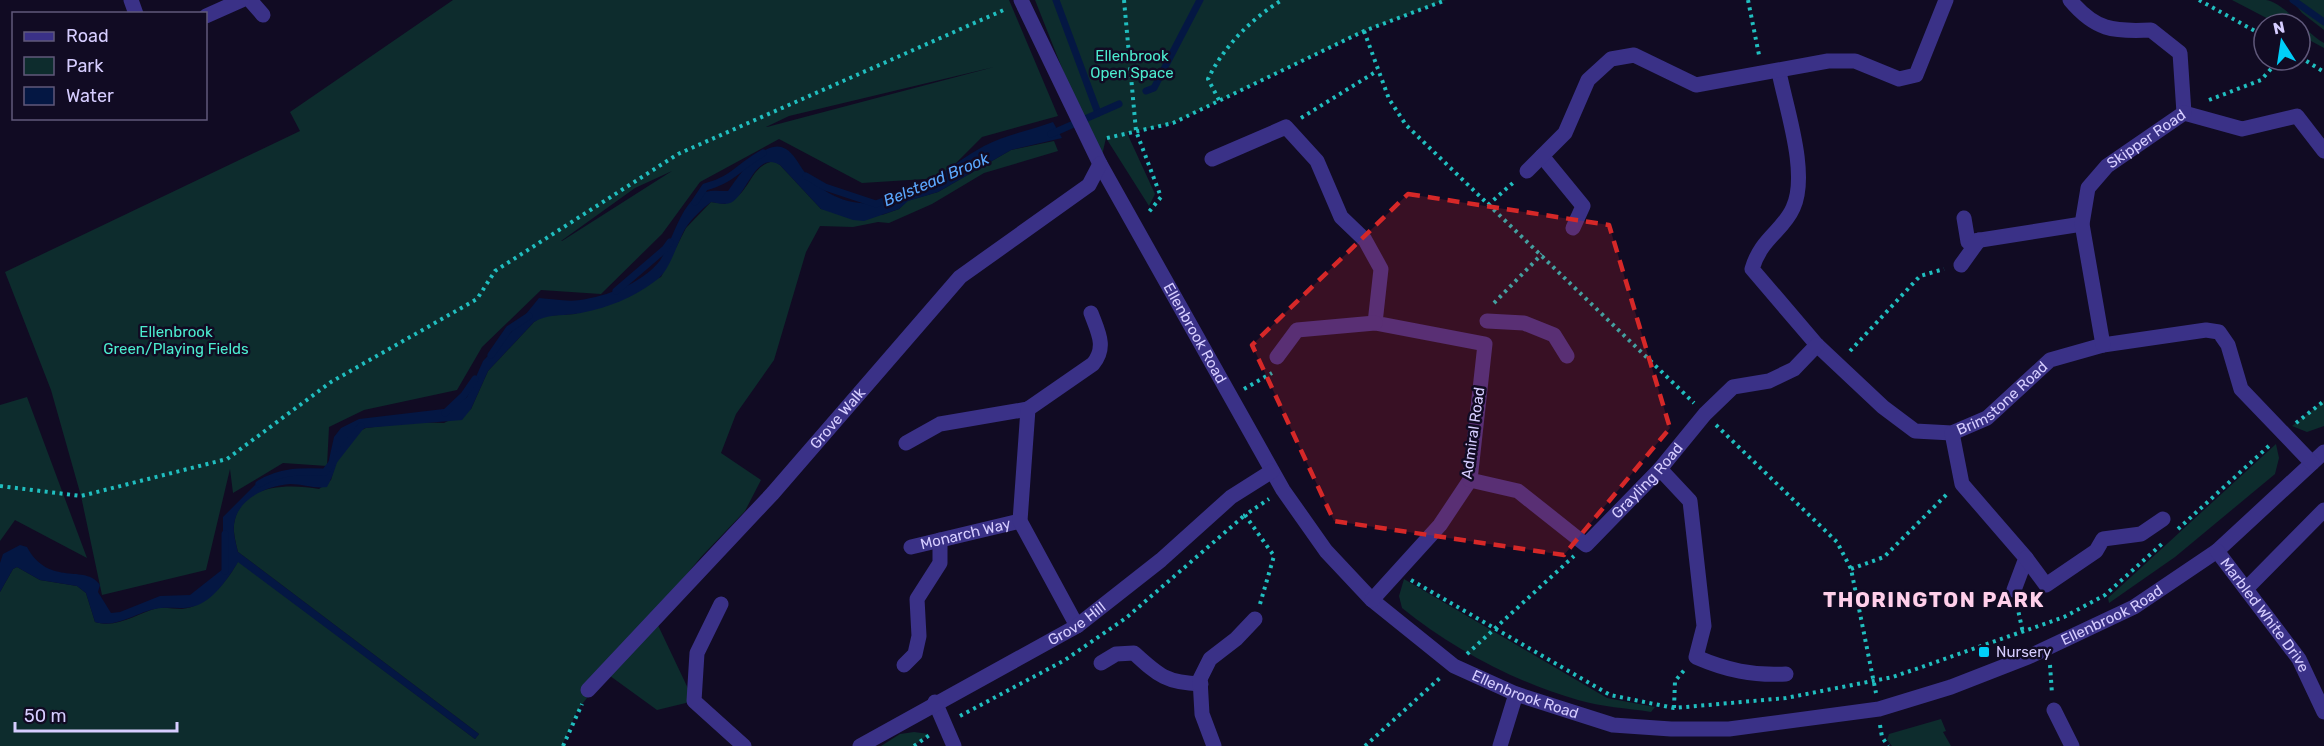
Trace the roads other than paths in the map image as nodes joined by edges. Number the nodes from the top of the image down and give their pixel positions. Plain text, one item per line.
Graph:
1 (242, 0) edge
2 (249, 0) edge
3 (1946, 0) edge
4 (2070, 0) edge
5 (1021, 1) edge
6 (264, 15) dead end
7 (207, 16) edge
8 (1779, 72) junction
9 (2184, 113) junction
10 (2324, 151) edge
11 (1542, 156) junction
12 (1212, 159) dead end
13 (1100, 164) junction
14 (1527, 171) road end
15 (1964, 218) dead end
16 (2082, 224) junction
17 (1573, 228) dead end
18 (1979, 240) junction
19 (1961, 265) road end
20 (1091, 313) dead end
21 (1375, 323) junction
22 (1485, 344) junction
23 (1817, 345) junction
24 (2103, 345) junction
25 (1568, 356) dead end
26 (1277, 357) road end
27 (1028, 409) junction
28 (1952, 433) junction
29 (906, 443) dead end
30 (2324, 452) edge
31 (2312, 463) junction
32 (1660, 469) junction
33 (1272, 471) junction
34 (1470, 480) junction
35 (2324, 510) edge
36 (2163, 519) dead end
37 (1020, 521) junction
38 (940, 540) junction
39 (911, 547) dead end
40 (2217, 551) junction
41 (2026, 558) junction
42 (2246, 589) junction
43 (2014, 590) road end
44 (1372, 600) junction
45 (721, 604) dead end
46 (1256, 619) road end
47 (1077, 626) junction
48 (1101, 663) dead end
49 (904, 665) dead end
50 (1786, 674) dead end
51 (1201, 684) junction
52 (588, 690) road end
53 (1516, 694) junction
54 (935, 702) junction
55 (2054, 710) road end
56 (2324, 712) edge
57 (744, 746) edge
58 (860, 746) edge
59 (954, 746) edge
60 (1214, 746) edge
61 (1500, 746) edge
62 (2072, 746) edge

1 - 7 street
2 - 6 street
3 - 8 street
4 - 9 street, Skipper Road
5 - 13 street, Ellenbrook Road
8 - 11 street
8 - 23 street, Brimstone Road
9 - 10 street
9 - 16 street, Skipper Road
11 - 14 street
11 - 17 street
12 - 21 street
13 - 33 street, Ellenbrook Road
13 - 52 street, Grove Walk
15 - 18 street
16 - 18 street
16 - 24 street, Skipper Road
18 - 19 street
20 - 27 street
21 - 22 street
21 - 26 street
22 - 25 street, Admiral Road
22 - 34 street, Admiral Road
23 - 28 street, Brimstone Road
23 - 32 street, Grayling Road
24 - 28 street, Brimstone Road
24 - 31 street, Brimstone Road
27 - 29 street
27 - 37 street, Monarch Way
28 - 41 street
30 - 31 street, Ellenbrook Road
31 - 40 street, Ellenbrook Road
32 - 34 street, Grayling Road
32 - 50 street
33 - 44 street, Ellenbrook Road
33 - 47 street, Grove Hill
34 - 44 street, Admiral Road
35 - 42 street
36 - 41 street
37 - 38 street, Monarch Way
37 - 47 street, Monarch Way
38 - 39 street, Monarch Way
38 - 49 street
40 - 42 street, Marbled White Drive
40 - 53 street, Ellenbrook Road
41 - 43 street
42 - 56 street, Marbled White Drive
44 - 53 street, Ellenbrook Road
45 - 57 street
46 - 51 street
47 - 54 street, Grove Hill
48 - 51 street
51 - 60 street
53 - 61 street
54 - 58 street, Grove Hill
54 - 59 street
55 - 62 street

